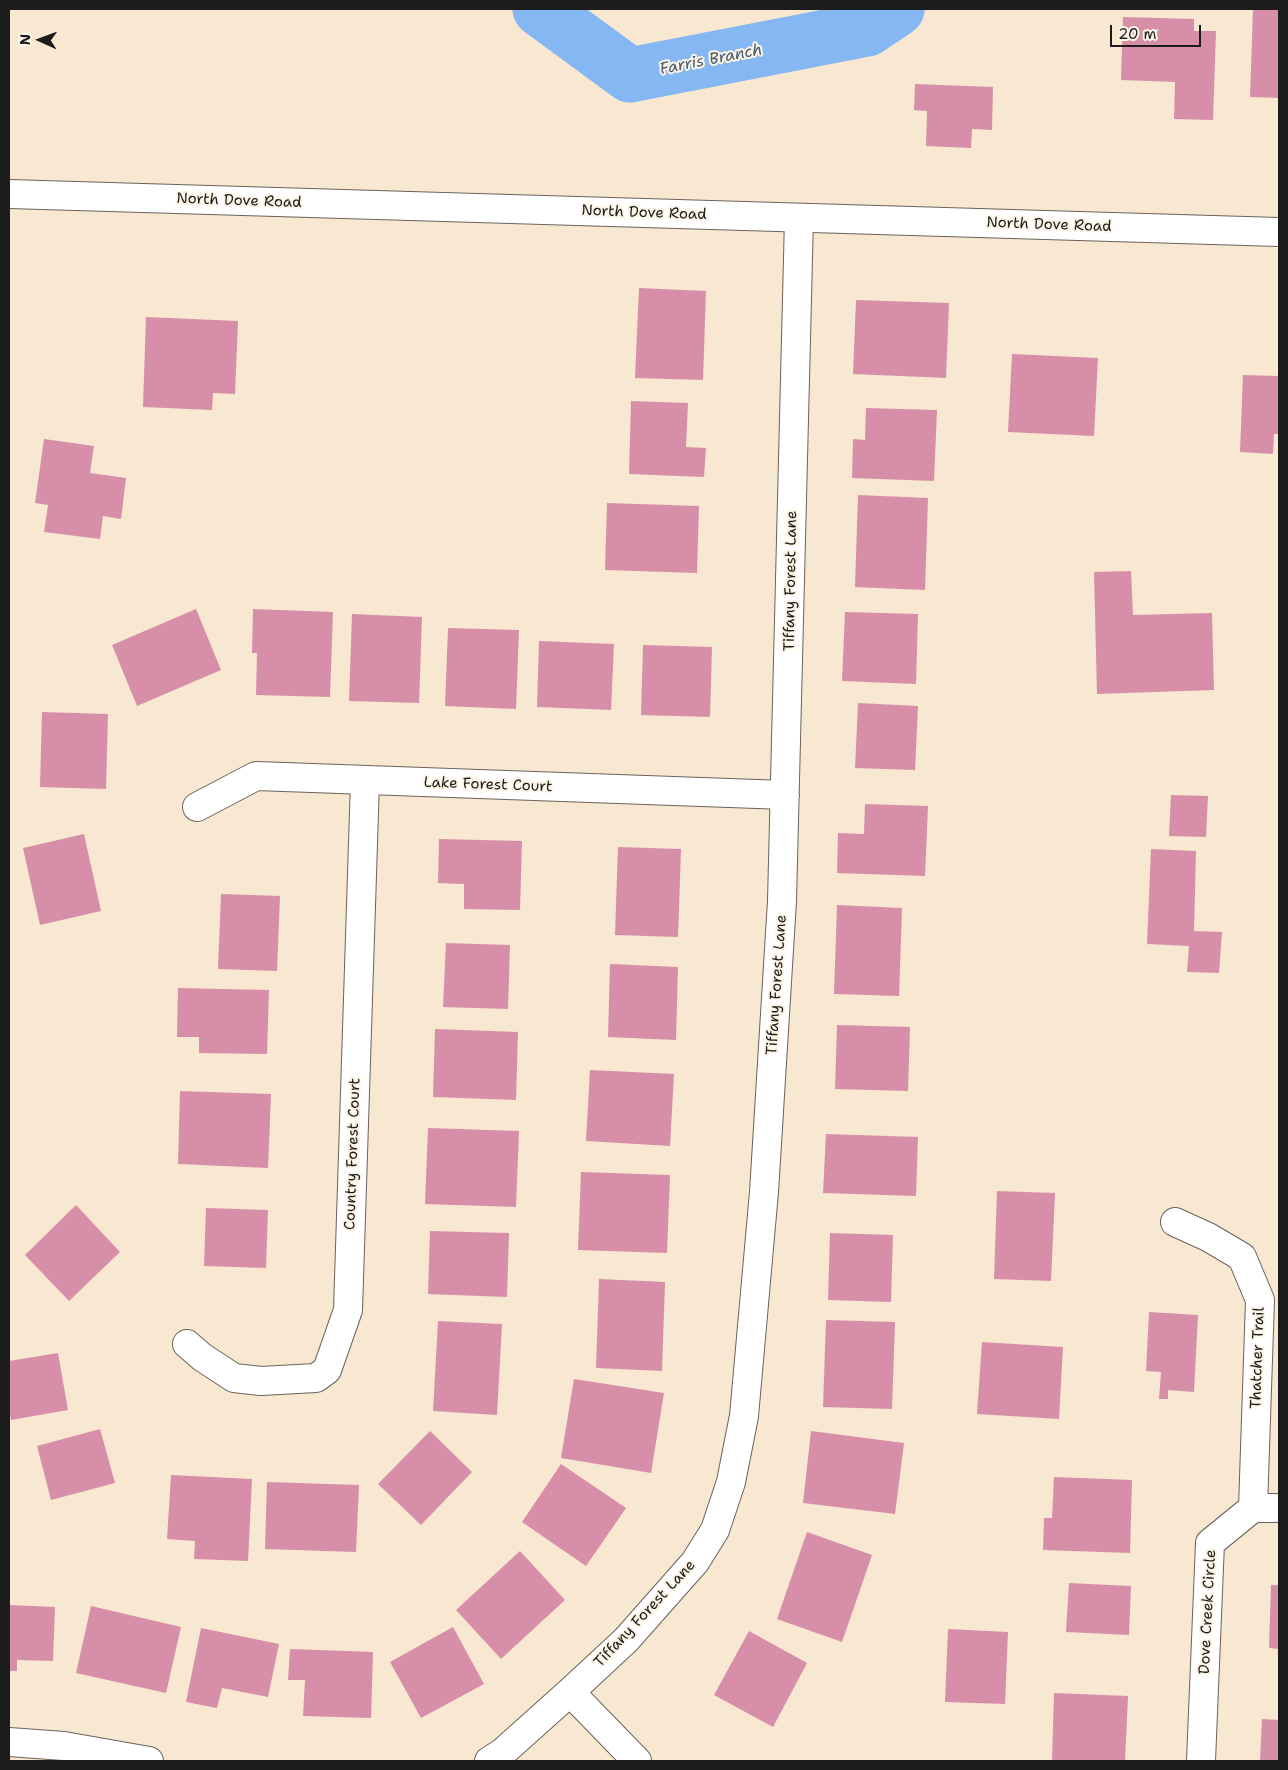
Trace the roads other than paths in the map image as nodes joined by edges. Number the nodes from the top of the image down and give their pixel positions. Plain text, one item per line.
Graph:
1 (9, 194) edge
2 (799, 218) junction
3 (1279, 232) edge
4 (365, 780) junction
5 (786, 795) junction
6 (197, 807) dead end
7 (1175, 1222) dead end
8 (187, 1344) dead end
9 (1266, 1508) edge
10 (570, 1692) junction
11 (9, 1742) edge
12 (149, 1761) edge
13 (489, 1761) edge
14 (637, 1761) edge
15 (1201, 1761) edge

1 - 2 street, North Dove Road
2 - 3 street, North Dove Road
2 - 5 street, Tiffany Forest Lane
4 - 5 street, Lake Forest Court
4 - 6 street, Lake Forest Court
4 - 8 street, Country Forest Court
5 - 10 street, Tiffany Forest Lane
7 - 9 street, Thatcher Trail
9 - 15 street, Dove Creek Circle
10 - 13 street, Tiffany Forest Lane
10 - 14 street
11 - 12 street

